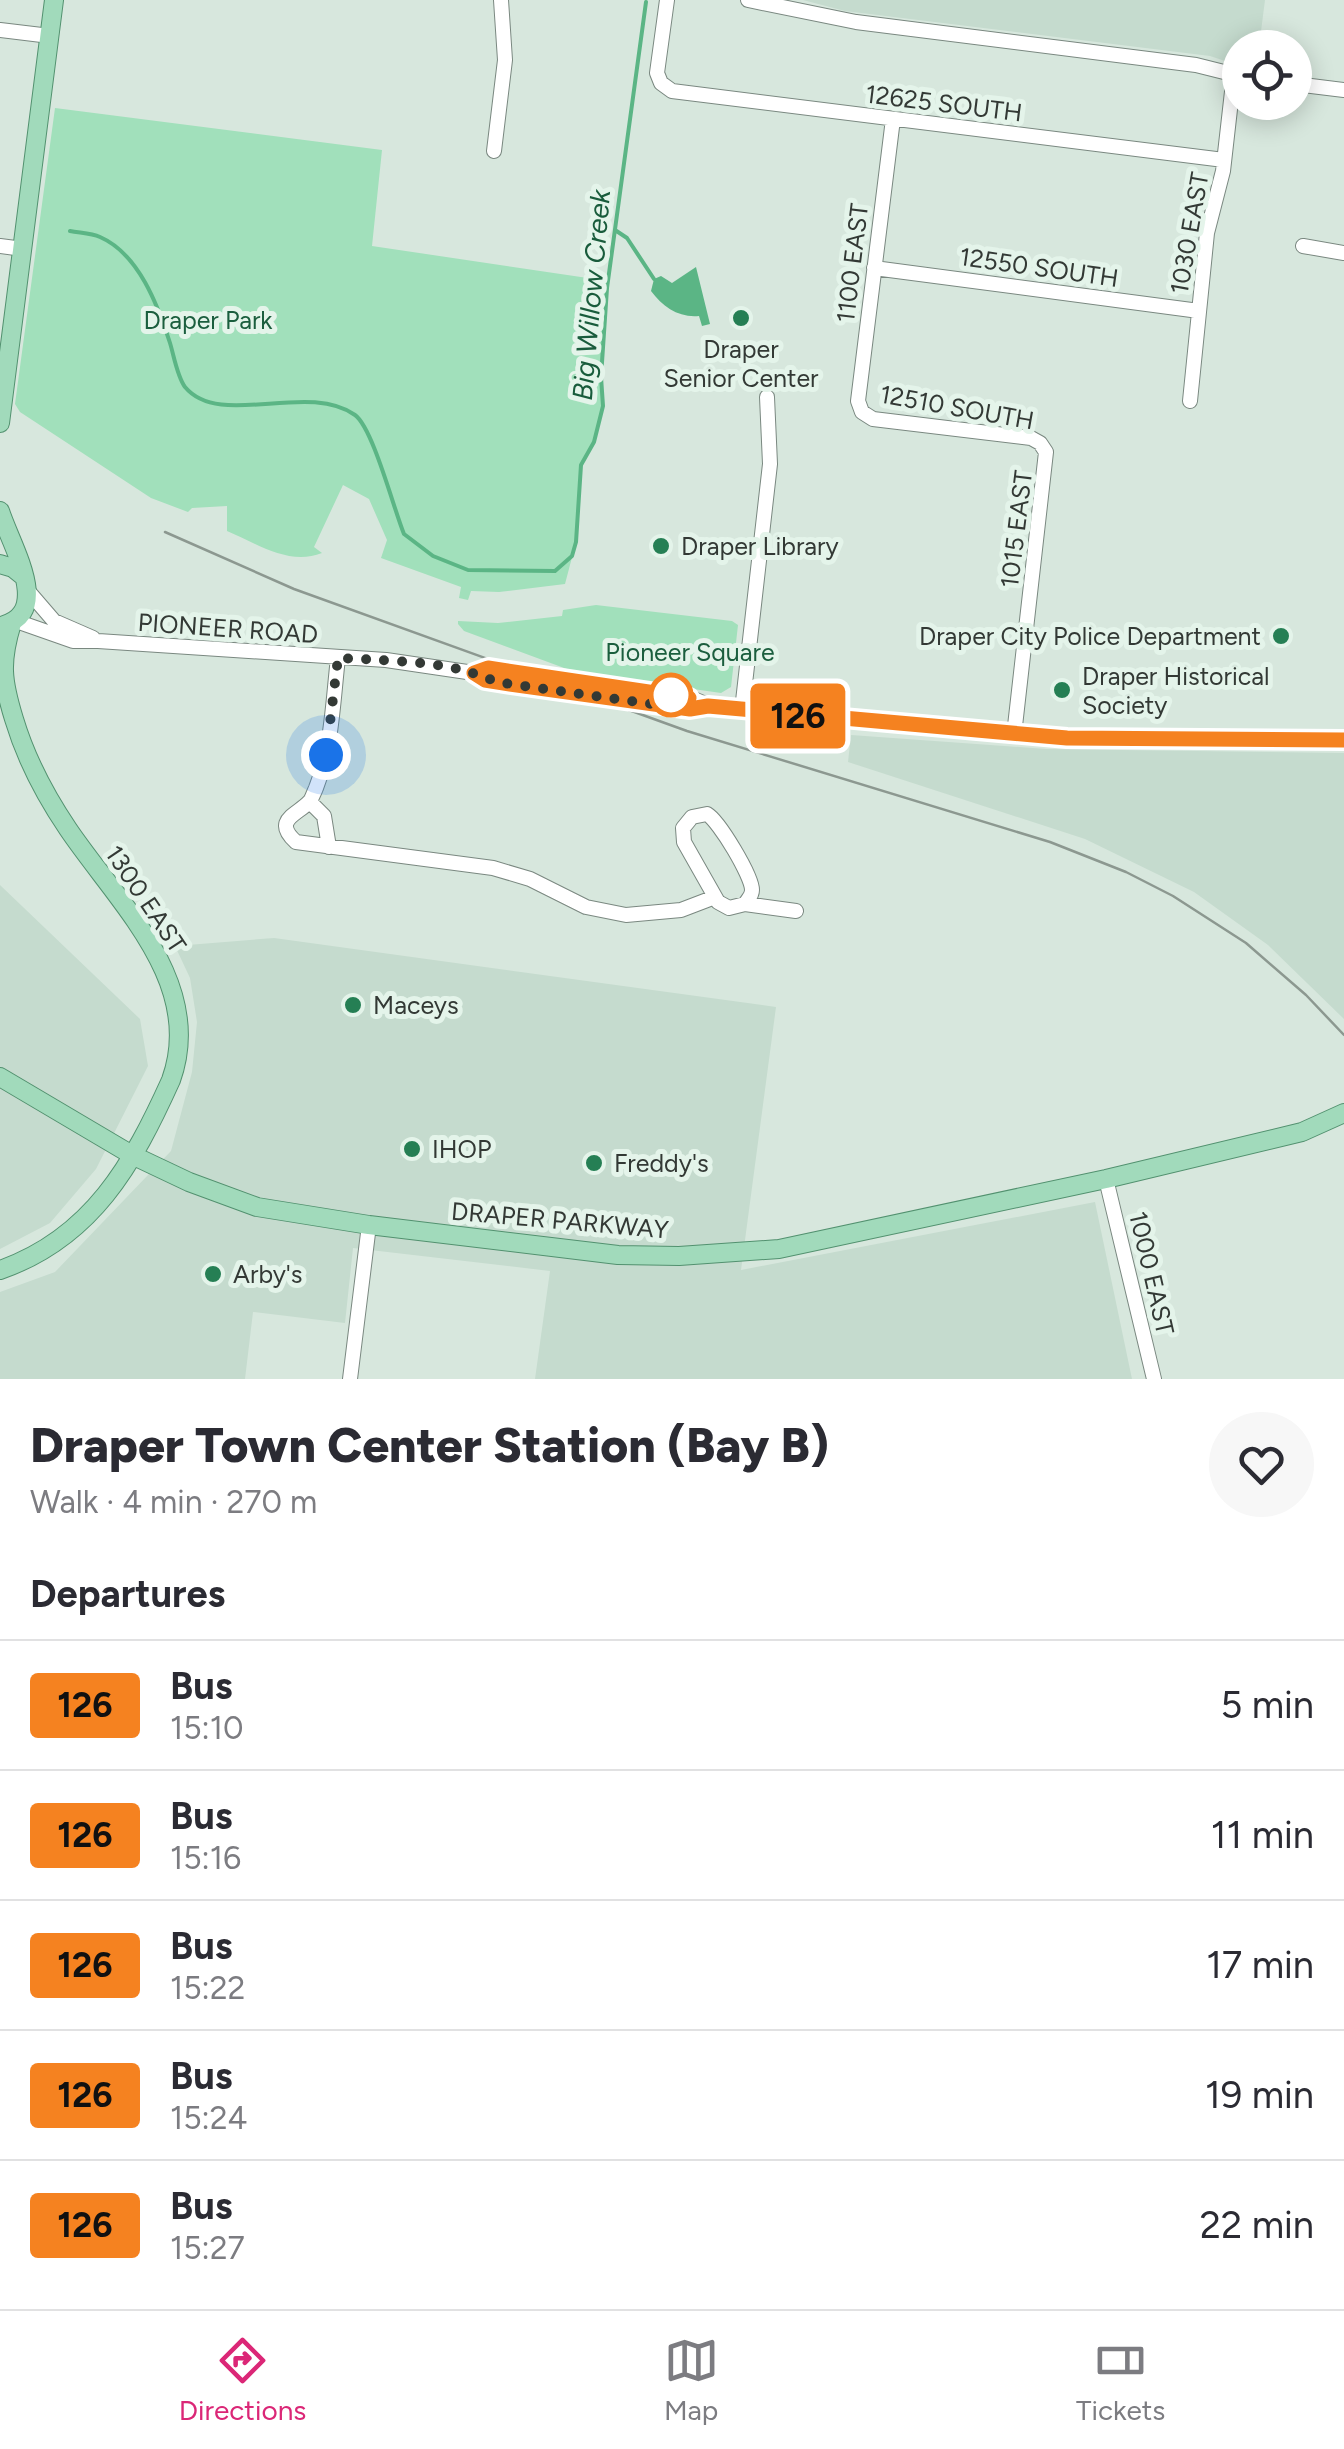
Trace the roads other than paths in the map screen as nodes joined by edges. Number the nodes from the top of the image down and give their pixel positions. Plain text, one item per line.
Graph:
1 (54, 0) edge
2 (501, 0) edge
3 (667, 0) edge
4 (748, 0) edge
5 (0, 30) edge
6 (50, 36) junction
7 (1222, 71) edge
8 (1312, 86) edge
9 (1344, 90) edge
10 (893, 119) junction
11 (1230, 120) edge
12 (494, 151) dead end
13 (1224, 160) junction
14 (0, 246) edge
15 (1303, 246) dead end
16 (23, 248) junction
17 (1344, 253) edge
18 (874, 268) junction
19 (1198, 311) junction
20 (767, 397) dead end
21 (1190, 401) dead end
22 (862, 412) joint
23 (0, 423) edge
24 (1044, 447) joint
25 (0, 511) edge
26 (0, 564) edge
27 (26, 584) junction
28 (9, 623) edge
29 (98, 641) junction
30 (338, 658) junction
31 (1, 678) edge
32 (742, 710) junction
33 (1014, 735) junction
34 (1344, 740) edge
35 (310, 802) junction
36 (328, 847) junction
37 (714, 897) junction
38 (745, 904) junction
39 (796, 911) dead end
40 (0, 1077) edge
41 (1344, 1113) edge
42 (1315, 1128) junction
43 (1344, 1130) edge
44 (132, 1155) junction
45 (1106, 1178) junction
46 (369, 1225) junction
47 (0, 1270) edge
48 (350, 1379) edge
49 (1154, 1379) edge

1 - 6 main road
2 - 12 street
3 - 10 street, 12625 SOUTH
4 - 7 street
5 - 6 street
6 - 16 main road
8 - 9 street
10 - 13 street, 12625 SOUTH
10 - 18 street, 1100 EAST
11 - 13 street, 1030 EAST
13 - 19 street, 1030 EAST
14 - 16 street
15 - 17 street
16 - 23 main road
18 - 19 street, 12550 SOUTH
18 - 22 street, 1100 EAST
19 - 21 street, 1030 EAST
20 - 32 street
22 - 24 street, 12510 SOUTH
24 - 33 street, 1015 EAST
25 - 27 main road
26 - 27 main road
27 - 28 main road, 1300 EAST
27 - 29 street, PIONEER ROAD
28 - 29 street, PIONEER ROAD
28 - 31 main road, 1300 EAST
29 - 30 street, PIONEER ROAD
30 - 32 street, PIONEER ROAD
30 - 35 street
31 - 44 main road, 1300 EAST
32 - 33 street, PIONEER ROAD
33 - 34 street, PIONEER ROAD
35 - 36 street
35 - 36 street
36 - 37 street
37 - 38 street
37 - 38 street
38 - 39 street
40 - 44 main road, DRAPER PARKWAY
41 - 42 main road, DRAPER PARKWAY
42 - 43 main road, DRAPER PARKWAY
42 - 45 main road, DRAPER PARKWAY
44 - 46 main road, DRAPER PARKWAY
44 - 47 main road, 1300 EAST
45 - 46 main road, DRAPER PARKWAY
45 - 49 street, 1000 EAST
46 - 48 street

